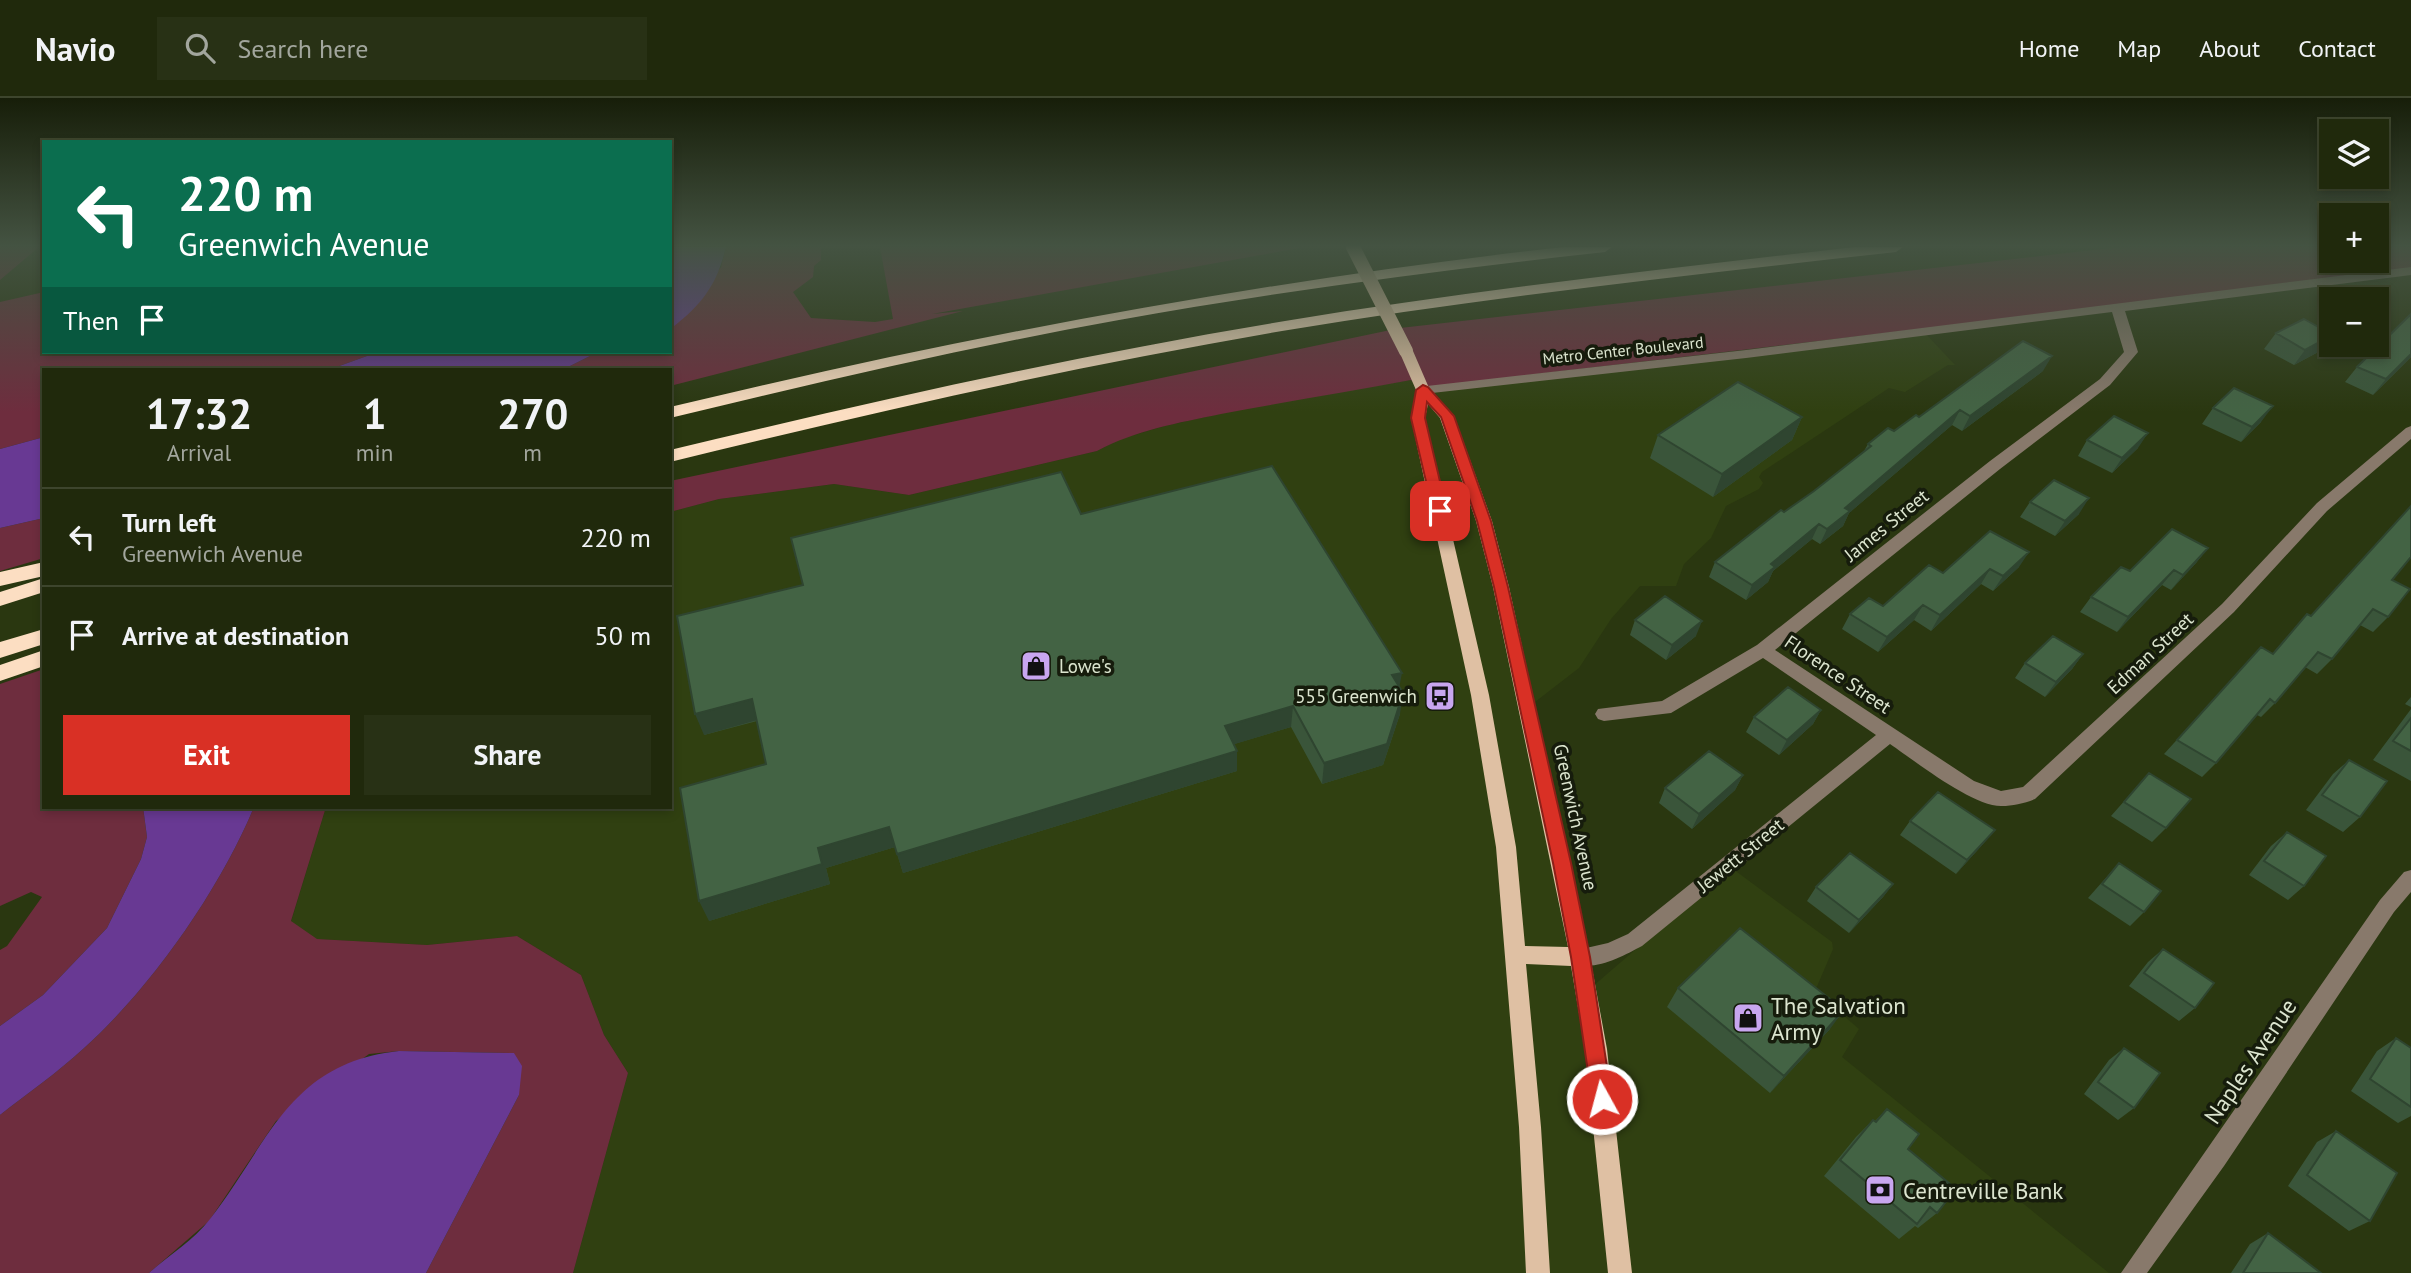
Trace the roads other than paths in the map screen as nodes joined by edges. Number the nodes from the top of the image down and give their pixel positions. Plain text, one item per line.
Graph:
1 (1203, 302) edge
2 (1381, 302) edge
3 (1449, 302) edge
4 (2152, 302) edge
5 (2117, 306) junction
6 (1423, 390) junction
7 (672, 413) edge
8 (2411, 431) edge
9 (672, 456) edge
10 (42, 569) edge
11 (0, 579) edge
12 (42, 587) edge
13 (0, 599) edge
14 (42, 637) edge
15 (0, 650) edge
16 (1763, 650) junction
17 (42, 659) edge
18 (0, 673) edge
19 (1604, 714) dead end
20 (1890, 734) junction
21 (2411, 878) edge
22 (1517, 955) junction
23 (1580, 957) junction
24 (1538, 1273) edge
25 (1620, 1273) edge
26 (2133, 1273) edge

1 - 7 highway
2 - 6 main road, Greenwich Avenue, bridge
3 - 9 highway
4 - 5 street, Metro Center Boulevard
5 - 6 street, Metro Center Boulevard
5 - 16 street, James Street
6 - 22 main road, Greenwich Avenue
6 - 23 main road, Greenwich Avenue
8 - 20 street, Edman Street
10 - 11 highway
12 - 13 highway
14 - 15 highway
16 - 19 street, James Street
16 - 20 street, Florence Street
17 - 18 highway
20 - 23 street, Jewett Street
21 - 26 street, Naples Avenue
22 - 23 main road
22 - 24 main road, Greenwich Avenue
23 - 25 main road, Greenwich Avenue

